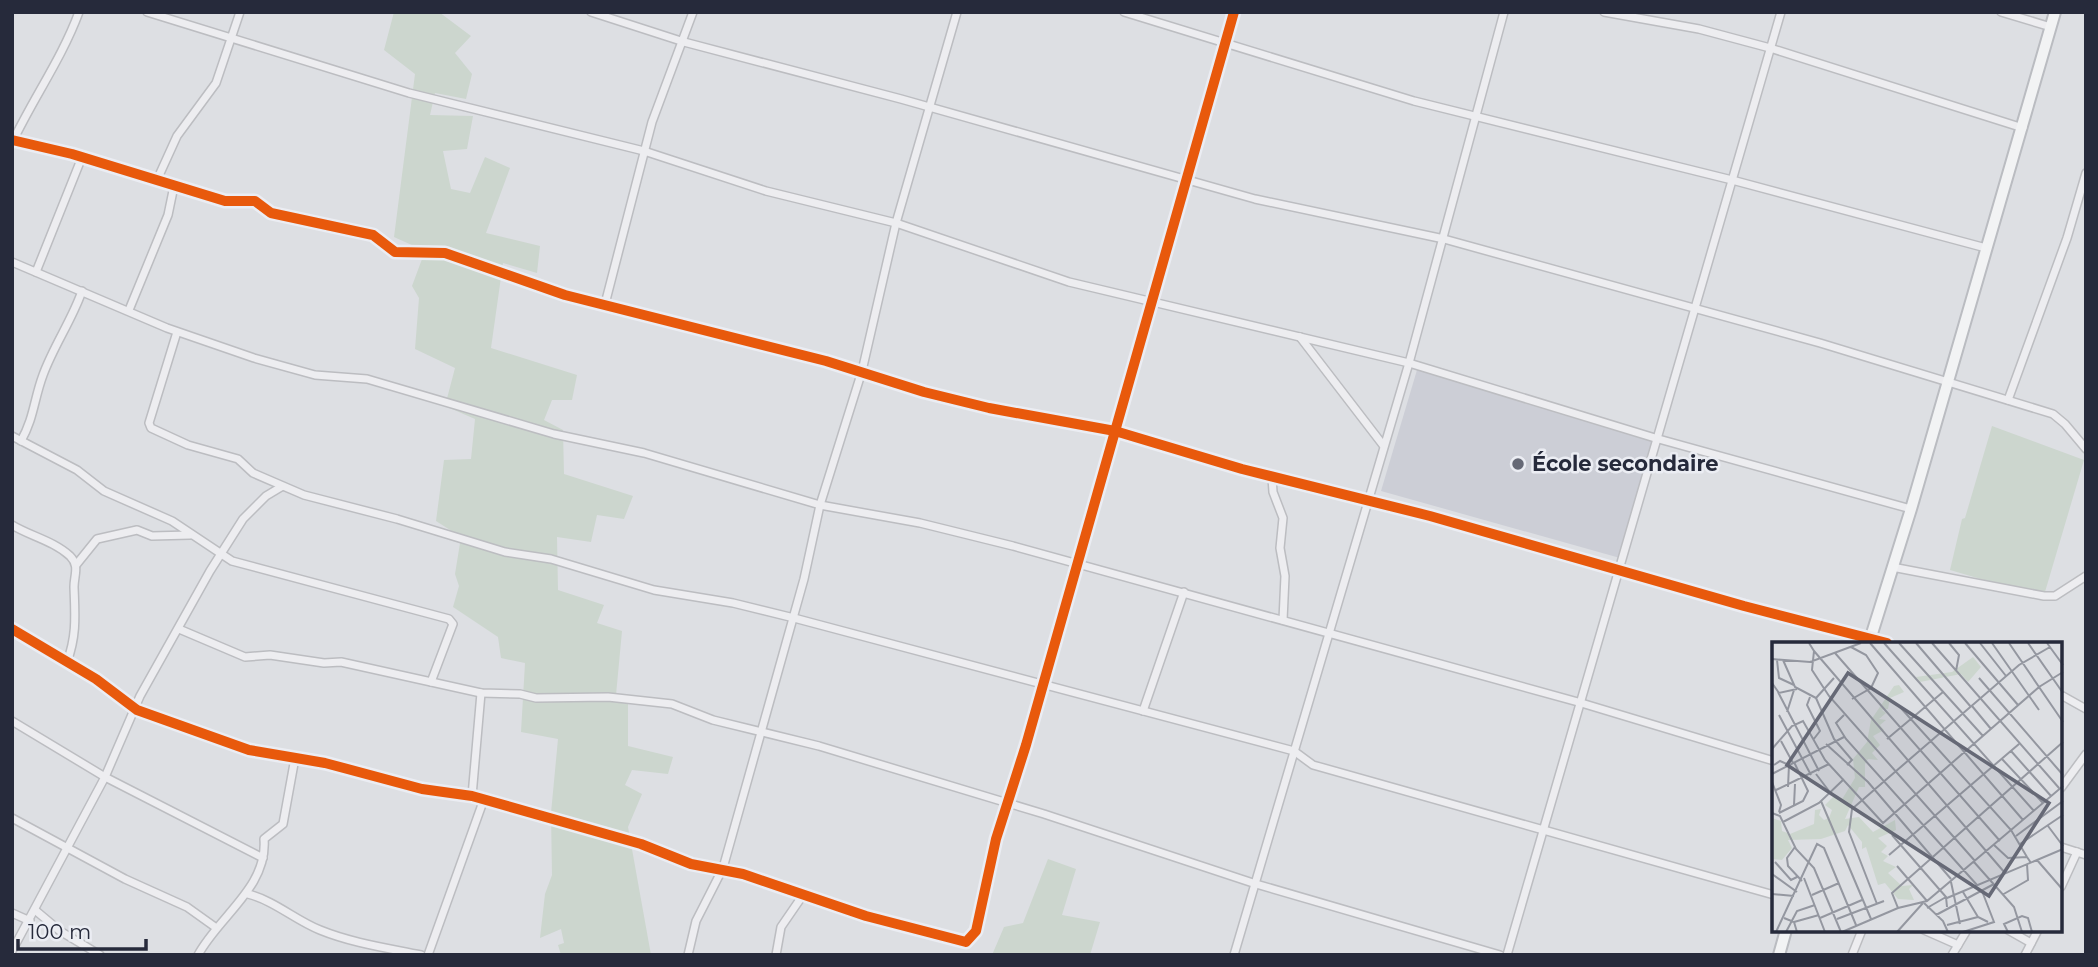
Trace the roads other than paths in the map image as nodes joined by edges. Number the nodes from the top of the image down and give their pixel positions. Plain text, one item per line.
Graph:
1 (79, 12) edge
2 (147, 12) edge
3 (240, 12) edge
4 (592, 12) edge
5 (693, 12) edge
6 (957, 12) edge
7 (1124, 12) edge
8 (1234, 12) edge
9 (1504, 12) edge
10 (1604, 12) edge
11 (1781, 12) edge
12 (2001, 12) edge
13 (2055, 12) edge
14 (2051, 27) junction
15 (232, 37) junction
16 (684, 42) junction
17 (1224, 44) junction
18 (1770, 48) junction
19 (930, 107) junction
20 (1477, 115) junction
21 (2023, 128) junction
22 (13, 140) edge
23 (644, 152) junction
24 (82, 157) junction
25 (2086, 173) edge
26 (157, 180) junction
27 (1188, 180) junction
28 (1732, 180) junction
29 (174, 186) junction
30 (896, 223) junction
31 (1444, 239) junction
32 (1986, 248) junction
33 (12, 262) edge
34 (36, 272) junction
35 (82, 290) junction
36 (1152, 301) junction
37 (605, 304) junction
38 (1693, 309) junction
39 (129, 310) junction
40 (177, 332) junction
41 (1299, 337) junction
42 (1409, 363) junction
43 (862, 371) junction
44 (1948, 381) junction
45 (2008, 400) junction
46 (1115, 431) junction
47 (2074, 435) junction
48 (12, 436) edge
49 (2086, 436) edge
50 (1655, 438) junction
51 (21, 441) junction
52 (1383, 445) junction
53 (2086, 449) edge
54 (1272, 477) junction
55 (263, 478) junction
56 (281, 487) junction
57 (266, 496) junction
58 (1366, 502) junction
59 (820, 505) junction
60 (1911, 509) junction
61 (12, 524) edge
62 (191, 535) junction
63 (219, 555) junction
64 (76, 565) junction
65 (1076, 565) junction
66 (1892, 567) junction
67 (1619, 571) junction
68 (2086, 576) edge
69 (1184, 592) junction
70 (794, 618) junction
71 (1283, 620) junction
72 (12, 629) edge
73 (179, 629) junction
74 (1327, 634) junction
75 (1870, 642) edge
76 (67, 662) junction
77 (431, 682) junction
78 (1042, 685) junction
79 (481, 693) junction
80 (2063, 696) edge
81 (1578, 702) junction
82 (2086, 709) edge
83 (137, 710) junction
84 (1143, 711) junction
85 (12, 721) edge
86 (761, 730) junction
87 (1294, 751) junction
88 (2086, 754) edge
89 (295, 758) junction
90 (1772, 760) edge
91 (105, 777) junction
92 (2063, 785) edge
93 (472, 796) junction
94 (484, 799) junction
95 (1008, 804) junction
96 (12, 818) edge
97 (1542, 831) junction
98 (69, 846) junction
99 (2063, 848) edge
100 (2077, 852) junction
101 (2086, 855) edge
102 (262, 858) junction
103 (723, 869) junction
104 (2063, 883) edge
105 (1256, 884) junction
106 (248, 894) junction
107 (1772, 894) edge
108 (803, 895) junction
109 (35, 910) junction
110 (12, 912) edge
111 (30, 921) junction
112 (215, 927) junction
113 (1785, 932) edge
114 (1861, 932) edge
115 (1929, 932) edge
116 (1966, 932) edge
117 (2012, 932) edge
118 (2037, 932) edge
119 (2031, 943) junction
120 (1958, 945) junction
121 (12, 953) edge
122 (100, 955) edge
123 (198, 955) edge
124 (421, 955) edge
125 (428, 955) edge
126 (688, 955) edge
127 (776, 955) edge
128 (1234, 955) edge
129 (1500, 955) edge
130 (1507, 955) edge
131 (1779, 955) edge
132 (1852, 955) edge
133 (1952, 955) edge
134 (2025, 955) edge

1 - 22 street
2 - 15 street
3 - 15 street
4 - 16 street
5 - 16 street
6 - 19 street
7 - 17 street
8 - 17 street
9 - 20 street
10 - 18 street
11 - 18 street
12 - 14 street
13 - 14 main road
14 - 21 main road
15 - 23 street
15 - 26 street
16 - 19 street
16 - 23 street
17 - 20 street
17 - 27 street
18 - 21 street
18 - 28 street
19 - 27 street
19 - 30 street
20 - 28 street
20 - 31 street
21 - 32 main road
22 - 24 street
23 - 30 street
23 - 37 street
24 - 26 street
24 - 34 street
25 - 45 street
26 - 29 street
27 - 31 street
27 - 36 street
28 - 32 street
28 - 38 street
29 - 37 street
29 - 39 street
30 - 36 street
30 - 43 street
31 - 38 street
31 - 42 street
32 - 44 main road
33 - 34 street
34 - 35 street
35 - 39 street
35 - 51 street
36 - 41 street
36 - 46 street
37 - 43 street
38 - 44 street
38 - 50 street
39 - 40 street
40 - 55 street
40 - 59 street
41 - 42 street
41 - 52 street
42 - 50 street
42 - 52 street
43 - 46 street
43 - 59 street
44 - 45 street
44 - 60 main road
45 - 47 street
46 - 54 street
46 - 65 street
47 - 49 street
47 - 53 street
48 - 51 street
50 - 60 street
50 - 67 street
51 - 62 street
52 - 58 street
54 - 58 street
54 - 71 street
55 - 56 street
55 - 57 street
56 - 57 street
56 - 70 street
57 - 63 street
58 - 67 street
58 - 74 street
59 - 65 street
59 - 70 street
60 - 66 main road
61 - 64 street
62 - 63 street
62 - 64 street
63 - 73 street
63 - 77 street
64 - 76 street
65 - 69 street
65 - 78 street
66 - 68 street
66 - 75 main road
67 - 75 street
67 - 81 street
69 - 71 street
69 - 84 street
70 - 78 street
70 - 86 street
71 - 74 street
72 - 76 street
73 - 77 street
73 - 83 street
74 - 81 street
74 - 87 street
76 - 83 street
77 - 79 street
78 - 84 street
78 - 95 street
79 - 86 street
79 - 93 street
80 - 82 street
81 - 90 street
81 - 97 street
83 - 89 street
83 - 91 street
84 - 87 street
85 - 91 street
86 - 95 street
86 - 103 street
87 - 97 street
87 - 105 street
88 - 92 street
89 - 93 street
89 - 102 street
91 - 98 street
91 - 102 street
93 - 94 street
94 - 103 street
94 - 125 street
95 - 105 street
95 - 108 street
96 - 98 street
97 - 107 street
97 - 130 street
98 - 109 street
98 - 112 street
99 - 100 street
100 - 101 street
100 - 104 street
102 - 106 street
103 - 108 street
103 - 126 street
105 - 128 street
105 - 129 street
106 - 112 street
106 - 124 street
108 - 127 street
109 - 111 street
109 - 122 street
110 - 111 street
111 - 121 street
112 - 123 street
113 - 131 main road
114 - 132 street
115 - 120 street
116 - 120 street
117 - 119 street
118 - 119 street
119 - 134 street
120 - 133 street

